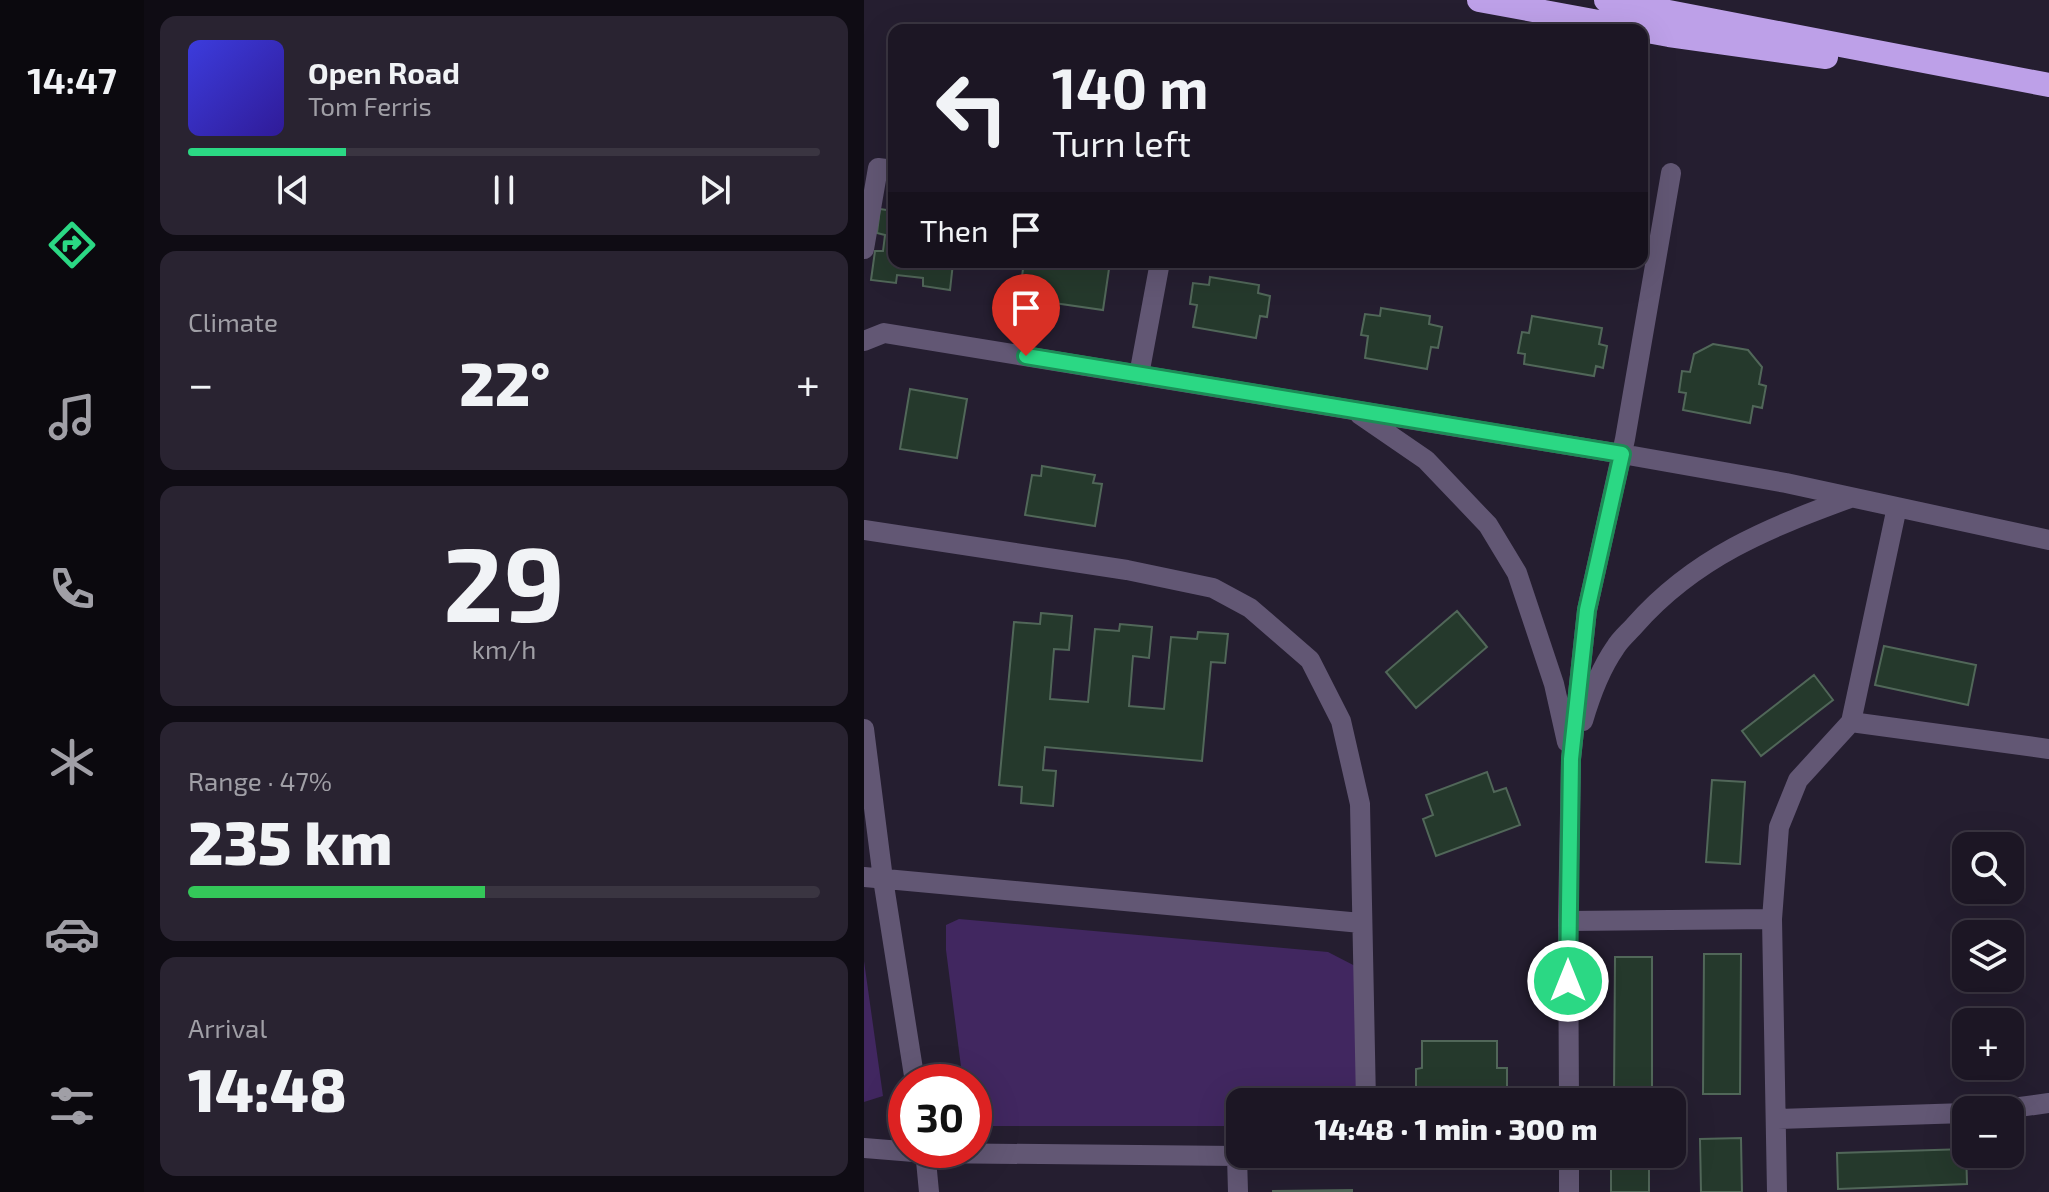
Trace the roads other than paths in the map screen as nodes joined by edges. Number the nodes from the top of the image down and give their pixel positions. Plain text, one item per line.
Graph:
1 (1479, 0) edge
2 (1606, 0) edge
3 (1609, 24) edge
4 (1648, 31) edge
5 (1904, 56) junction
6 (2049, 85) edge
7 (888, 169) edge
8 (1671, 173) dead end
9 (864, 249) edge
10 (1159, 268) edge
11 (864, 341) edge
12 (1139, 375) junction
13 (1352, 410) junction
14 (1622, 454) junction
15 (1852, 498) junction
16 (1897, 507) junction
17 (864, 530) edge
18 (2049, 540) edge
19 (1851, 722) junction
20 (864, 729) edge
21 (2049, 749) edge
22 (1571, 759) junction
23 (873, 878) edge
24 (1772, 919) junction
25 (1568, 921) junction
26 (1361, 923) junction
27 (911, 1064) edge
28 (1366, 1088) edge
29 (1569, 1088) edge
30 (2049, 1103) edge
31 (2024, 1106) edge
32 (1952, 1113) edge
33 (1778, 1119) junction
34 (864, 1148) edge
35 (888, 1149) edge
36 (992, 1152) edge
37 (1226, 1156) edge
38 (927, 1168) edge
39 (1237, 1168) edge
40 (1569, 1168) edge
41 (929, 1192) edge
42 (1238, 1192) edge
43 (1569, 1192) edge
44 (1777, 1192) edge

1 - 3 highway
2 - 5 highway
4 - 5 highway
5 - 6 highway
7 - 9 street
8 - 14 street
10 - 12 street
11 - 12 street
12 - 13 street
13 - 14 street
13 - 22 street
14 - 15 street
14 - 22 street
15 - 16 street
15 - 22 street
16 - 18 street
16 - 19 street
17 - 26 street
19 - 21 street
19 - 24 street
20 - 23 street
22 - 25 street
23 - 26 street
23 - 27 street
24 - 25 street
24 - 33 street
25 - 29 street
26 - 28 street
30 - 31 street
32 - 33 street
33 - 44 street
34 - 35 street
36 - 37 street
38 - 41 street
39 - 42 street
40 - 43 street

